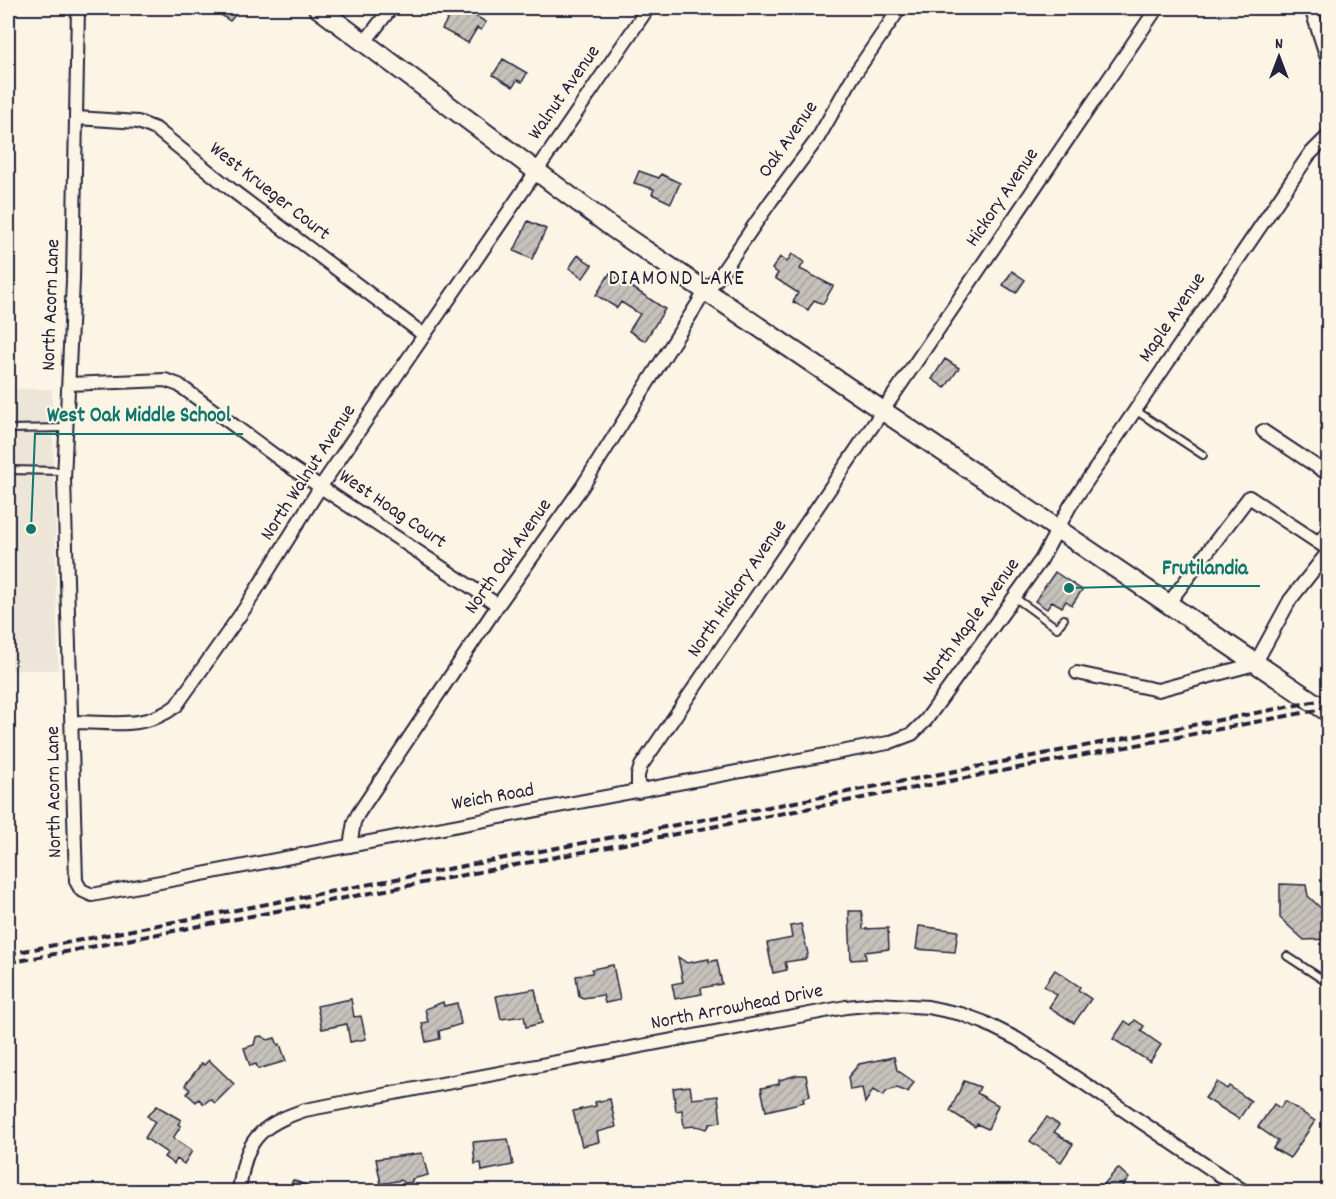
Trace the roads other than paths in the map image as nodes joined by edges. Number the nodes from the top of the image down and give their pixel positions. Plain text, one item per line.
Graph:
1 (78, 8) edge
2 (318, 8) edge
3 (391, 8) edge
4 (648, 8) edge
5 (900, 8) edge
6 (1157, 8) edge
7 (1311, 8) edge
8 (364, 43) junction
9 (1329, 60) edge
10 (76, 118) junction
11 (1329, 136) edge
12 (534, 171) junction
13 (705, 292) junction
14 (424, 335) junction
15 (69, 384) junction
16 (1135, 410) junction
17 (883, 412) junction
18 (67, 428) junction
19 (8, 429) edge
20 (1263, 431) dead end
21 (1203, 455) dead end
22 (8, 470) edge
23 (65, 471) junction
24 (1329, 474) edge
25 (321, 486) junction
26 (1057, 528) junction
27 (1329, 531) edge
28 (1325, 548) edge
29 (1014, 596) junction
30 (498, 604) junction
31 (1168, 604) junction
32 (1064, 619) dead end
33 (1255, 663) junction
34 (1077, 673) dead end
35 (1329, 712) edge
36 (74, 722) junction
37 (912, 734) joint
38 (638, 792) junction
39 (350, 846) junction
40 (81, 890) joint
41 (1287, 956) dead end
42 (1329, 983) edge
43 (239, 1191) edge
44 (1245, 1191) edge

1 - 10 street, North Acorn Lane
2 - 8 main road
3 - 8 street
4 - 12 street, Walnut Avenue
5 - 13 street, Oak Avenue
6 - 17 street, Hickory Avenue
7 - 9 street
8 - 12 main road
10 - 14 street, West Krueger Court
10 - 15 street, North Acorn Lane
11 - 16 street, Maple Avenue
12 - 13 main road
12 - 14 street, North Walnut Avenue
13 - 17 main road
13 - 30 street, North Oak Avenue
14 - 25 street, North Walnut Avenue
15 - 18 street, North Acorn Lane
15 - 25 street, West Hoag Court
16 - 21 lane
16 - 26 street, Maple Avenue
17 - 26 main road
17 - 38 street, North Hickory Avenue
18 - 19 lane
18 - 23 street, North Acorn Lane
20 - 24 street
22 - 23 lane
23 - 36 street, North Acorn Lane
25 - 30 street, West Hoag Court
25 - 36 street, North Walnut Avenue
26 - 29 street, North Maple Avenue
26 - 31 main road
27 - 28 street
28 - 31 street
28 - 33 street
29 - 32 lane
29 - 37 street, North Maple Avenue
30 - 39 street, North Oak Avenue
31 - 33 main road
33 - 34 street
33 - 35 main road
36 - 40 street, North Acorn Lane
37 - 38 street, Weich Road
38 - 39 street, Weich Road
39 - 40 street, Weich Road
41 - 42 lane
43 - 44 street, North Arrowhead Drive

